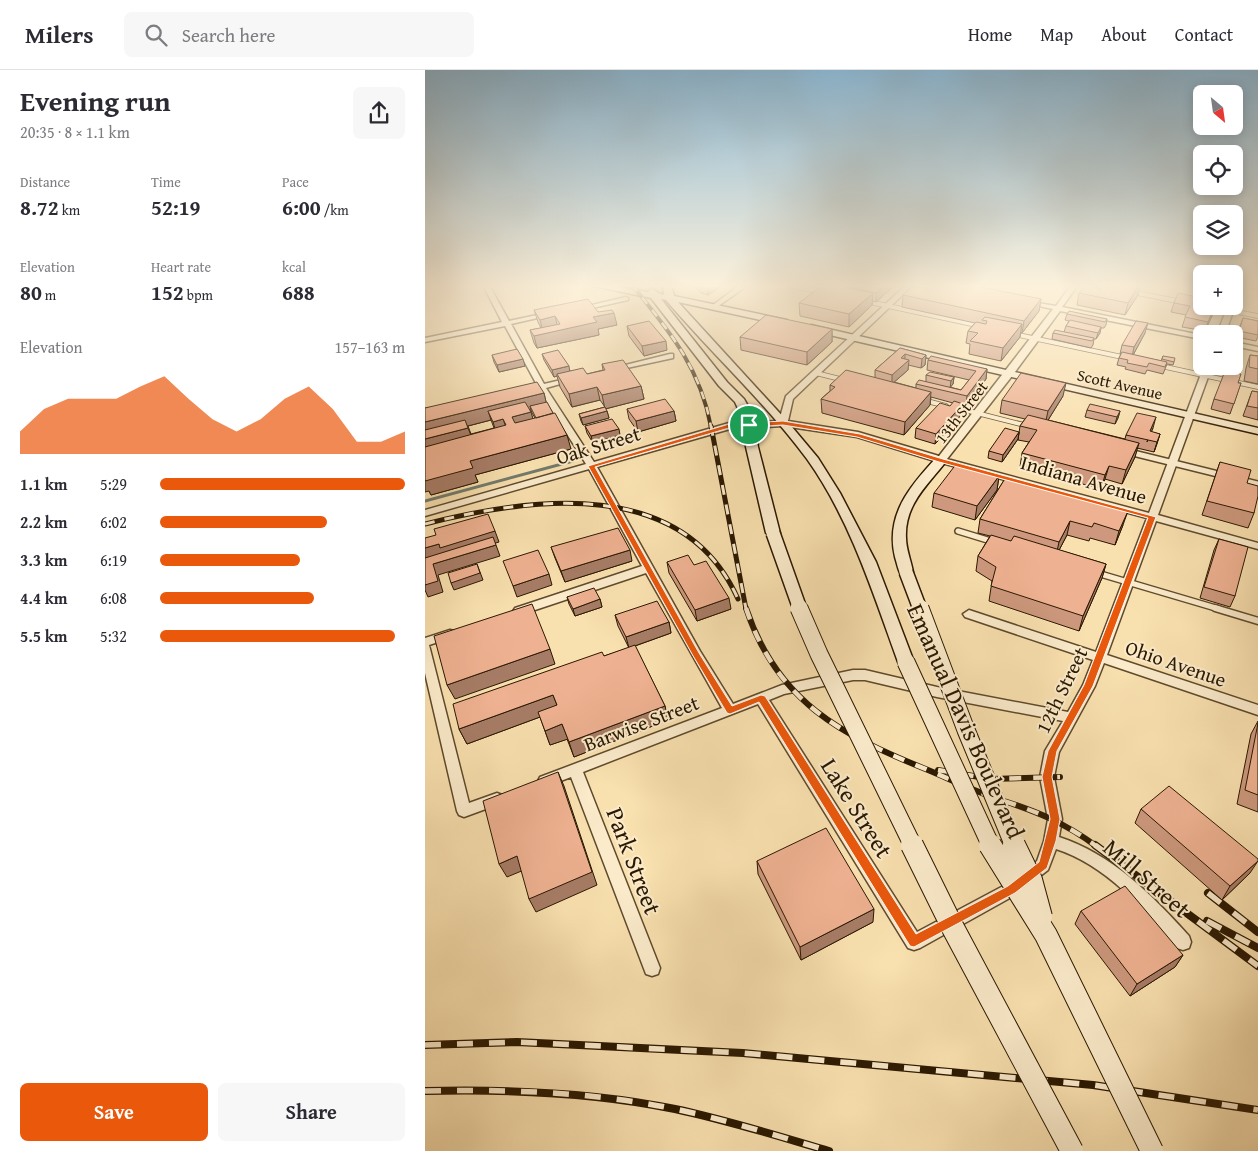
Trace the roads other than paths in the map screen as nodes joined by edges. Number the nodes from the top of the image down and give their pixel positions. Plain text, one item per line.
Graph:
1 (448, 335) edge
2 (512, 335) edge
3 (685, 335) edge
4 (704, 335) edge
5 (843, 335) edge
6 (857, 335) edge
7 (1023, 335) edge
8 (1037, 335) edge
9 (854, 338) junction
10 (1035, 338) junction
11 (425, 340) edge
12 (1243, 346) edge
13 (1258, 349) edge
14 (670, 356) dead end
15 (1129, 359) edge
16 (1157, 365) edge
17 (1193, 369) edge
18 (605, 371) edge
19 (816, 373) junction
20 (1009, 374) junction
21 (1205, 375) edge
22 (1220, 375) edge
23 (587, 376) edge
24 (854, 383) edge
25 (1258, 386) edge
26 (536, 388) junction
27 (921, 399) edge
28 (978, 414) junction
29 (1191, 416) junction
30 (783, 423) junction
31 (749, 425) junction
32 (1033, 428) edge
33 (1258, 431) edge
34 (1127, 451) edge
35 (941, 460) junction
36 (1173, 463) junction
37 (592, 466) junction
38 (1230, 477) edge
39 (1239, 479) edge
40 (1258, 484) edge
41 (425, 513) edge
42 (1152, 517) junction
43 (958, 531) dead end
44 (1005, 545) edge
45 (1258, 546) edge
46 (648, 568) junction
47 (1090, 571) edge
48 (1127, 582) junction
49 (969, 614) dead end
50 (509, 615) edge
51 (1258, 621) edge
52 (462, 630) edge
53 (425, 642) edge
54 (425, 648) edge
55 (1099, 657) junction
56 (761, 698) junction
57 (730, 710) junction
58 (1258, 710) edge
59 (1070, 717) junction
60 (575, 770) junction
61 (529, 787) edge
62 (510, 794) edge
63 (1051, 841) junction
64 (1046, 935) junction
65 (914, 942) joint
66 (1183, 942) dead end
67 (652, 968) dead end
68 (1072, 1151) edge
69 (1152, 1151) edge

1 - 11 street
2 - 26 street
3 - 31 main road
4 - 30 main road, Emanual Davis Boulevard
5 - 9 main road, Scott Avenue
6 - 9 street
7 - 10 lane
8 - 10 street, 13th Street
9 - 19 street
9 - 20 main road, Scott Avenue
10 - 15 lane
10 - 20 street, 13th Street
12 - 13 street
14 - 18 street
16 - 17 lane
19 - 24 lane
19 - 30 street
20 - 28 street, 13th Street
20 - 29 main road, Scott Avenue
21 - 29 street, 12th Street
22 - 25 lane
23 - 26 street
26 - 37 street
27 - 28 lane
28 - 32 lane
28 - 35 street, 13th Street
29 - 33 main road, Scott Avenue
29 - 36 street, 12th Street
30 - 31 street, Oak Street
30 - 35 street, Indiana Avenue
30 - 64 main road, Emanual Davis Boulevard, bridge
31 - 37 street, Oak Street
31 - 68 main road, bridge
34 - 36 lane
35 - 42 street, Indiana Avenue
35 - 64 main road, bridge
36 - 38 lane
36 - 42 street, 12th Street
37 - 41 street, Oak Street
37 - 46 street
39 - 40 lane
42 - 45 street, Indiana Avenue
42 - 48 street, 12th Street
43 - 44 lane
46 - 50 street
46 - 57 street
47 - 48 lane
48 - 51 lane
48 - 55 street, 12th Street
49 - 55 street, Ohio Avenue
52 - 53 street
54 - 62 street
55 - 58 street, Ohio Avenue
55 - 59 street, 12th Street
56 - 57 street, Barwise Street
56 - 59 street, Barwise Street
56 - 65 street, Lake Street
57 - 60 street, Barwise Street
59 - 63 street, 12th Street
60 - 61 street, Barwise Street
60 - 67 street, Park Street
63 - 65 street, 12th Street
63 - 66 street, Mill Street
64 - 69 main road, Emanual Davis Boulevard, bridge

